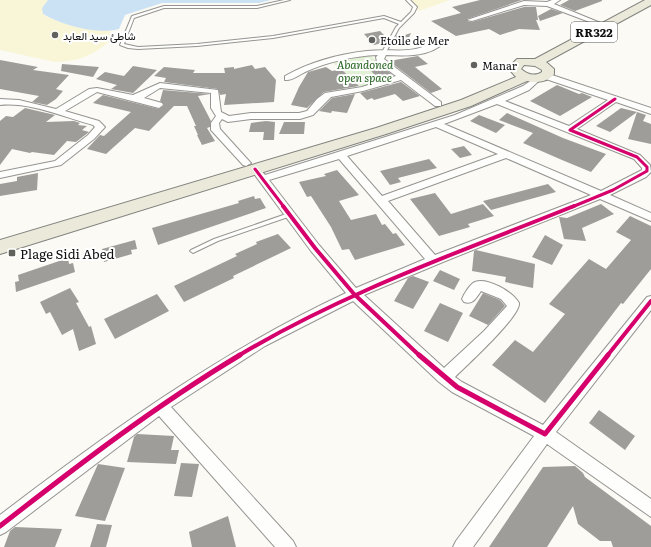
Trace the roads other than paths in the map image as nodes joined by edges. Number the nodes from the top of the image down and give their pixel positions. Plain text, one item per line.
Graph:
1 (288, 0) edge
2 (408, 0) edge
3 (557, 0) edge
4 (527, 1) edge
5 (651, 1) edge
6 (548, 4) junction
7 (651, 9) edge
8 (470, 20) dead end
9 (401, 23) junction
10 (605, 26) junction
11 (441, 42) dead end
12 (383, 54) junction
13 (535, 73) junction
14 (401, 77) junction
15 (288, 78) dead end
16 (136, 98) junction
17 (615, 99) junction
18 (0, 102) edge
19 (499, 102) junction
20 (438, 104) junction
21 (159, 105) dead end
22 (57, 112) junction
23 (651, 112) edge
24 (220, 116) junction
25 (431, 120) junction
26 (570, 130) junction
27 (508, 154) junction
28 (340, 155) junction
29 (255, 170) junction
30 (0, 175) edge
31 (601, 196) junction
32 (381, 200) junction
33 (289, 215) junction
34 (651, 217) edge
35 (0, 237) edge
36 (0, 247) edge
37 (193, 251) dead end
38 (433, 260) junction
39 (354, 294) junction
40 (468, 299) dead end
41 (651, 301) edge
42 (444, 378) junction
43 (160, 406) junction
44 (545, 434) junction
45 (651, 509) edge
46 (0, 526) edge
47 (287, 547) edge
48 (462, 547) edge

1 - 9 lane
2 - 9 lane
3 - 6 street
4 - 6 street
4 - 8 street
5 - 10 main road, RR322
6 - 10 street
7 - 13 main road, RR322
9 - 12 lane
10 - 13 main road, RR322
11 - 12 street
12 - 14 street
12 - 15 street
13 - 17 street
13 - 19 street
13 - 20 main road, RR322
13 - 25 main road, RR322
14 - 20 street
14 - 24 street
16 - 21 street
16 - 22 street
16 - 24 street
17 - 23 street
17 - 26 street
18 - 22 street
19 - 25 street
19 - 26 street
20 - 29 main road, RR322
22 - 30 street
24 - 29 street
25 - 27 street
25 - 28 street
25 - 29 main road, RR322
26 - 31 street
27 - 31 street
27 - 32 street
28 - 29 street
28 - 32 street
29 - 33 street
29 - 35 main road, RR322
29 - 36 main road, RR322
31 - 34 street
31 - 38 street
32 - 38 street
33 - 37 lane
33 - 39 street
38 - 39 street
39 - 42 street
39 - 43 street
40 - 42 street
41 - 44 street
42 - 44 street
43 - 46 street
43 - 47 street
44 - 45 street
44 - 48 street

